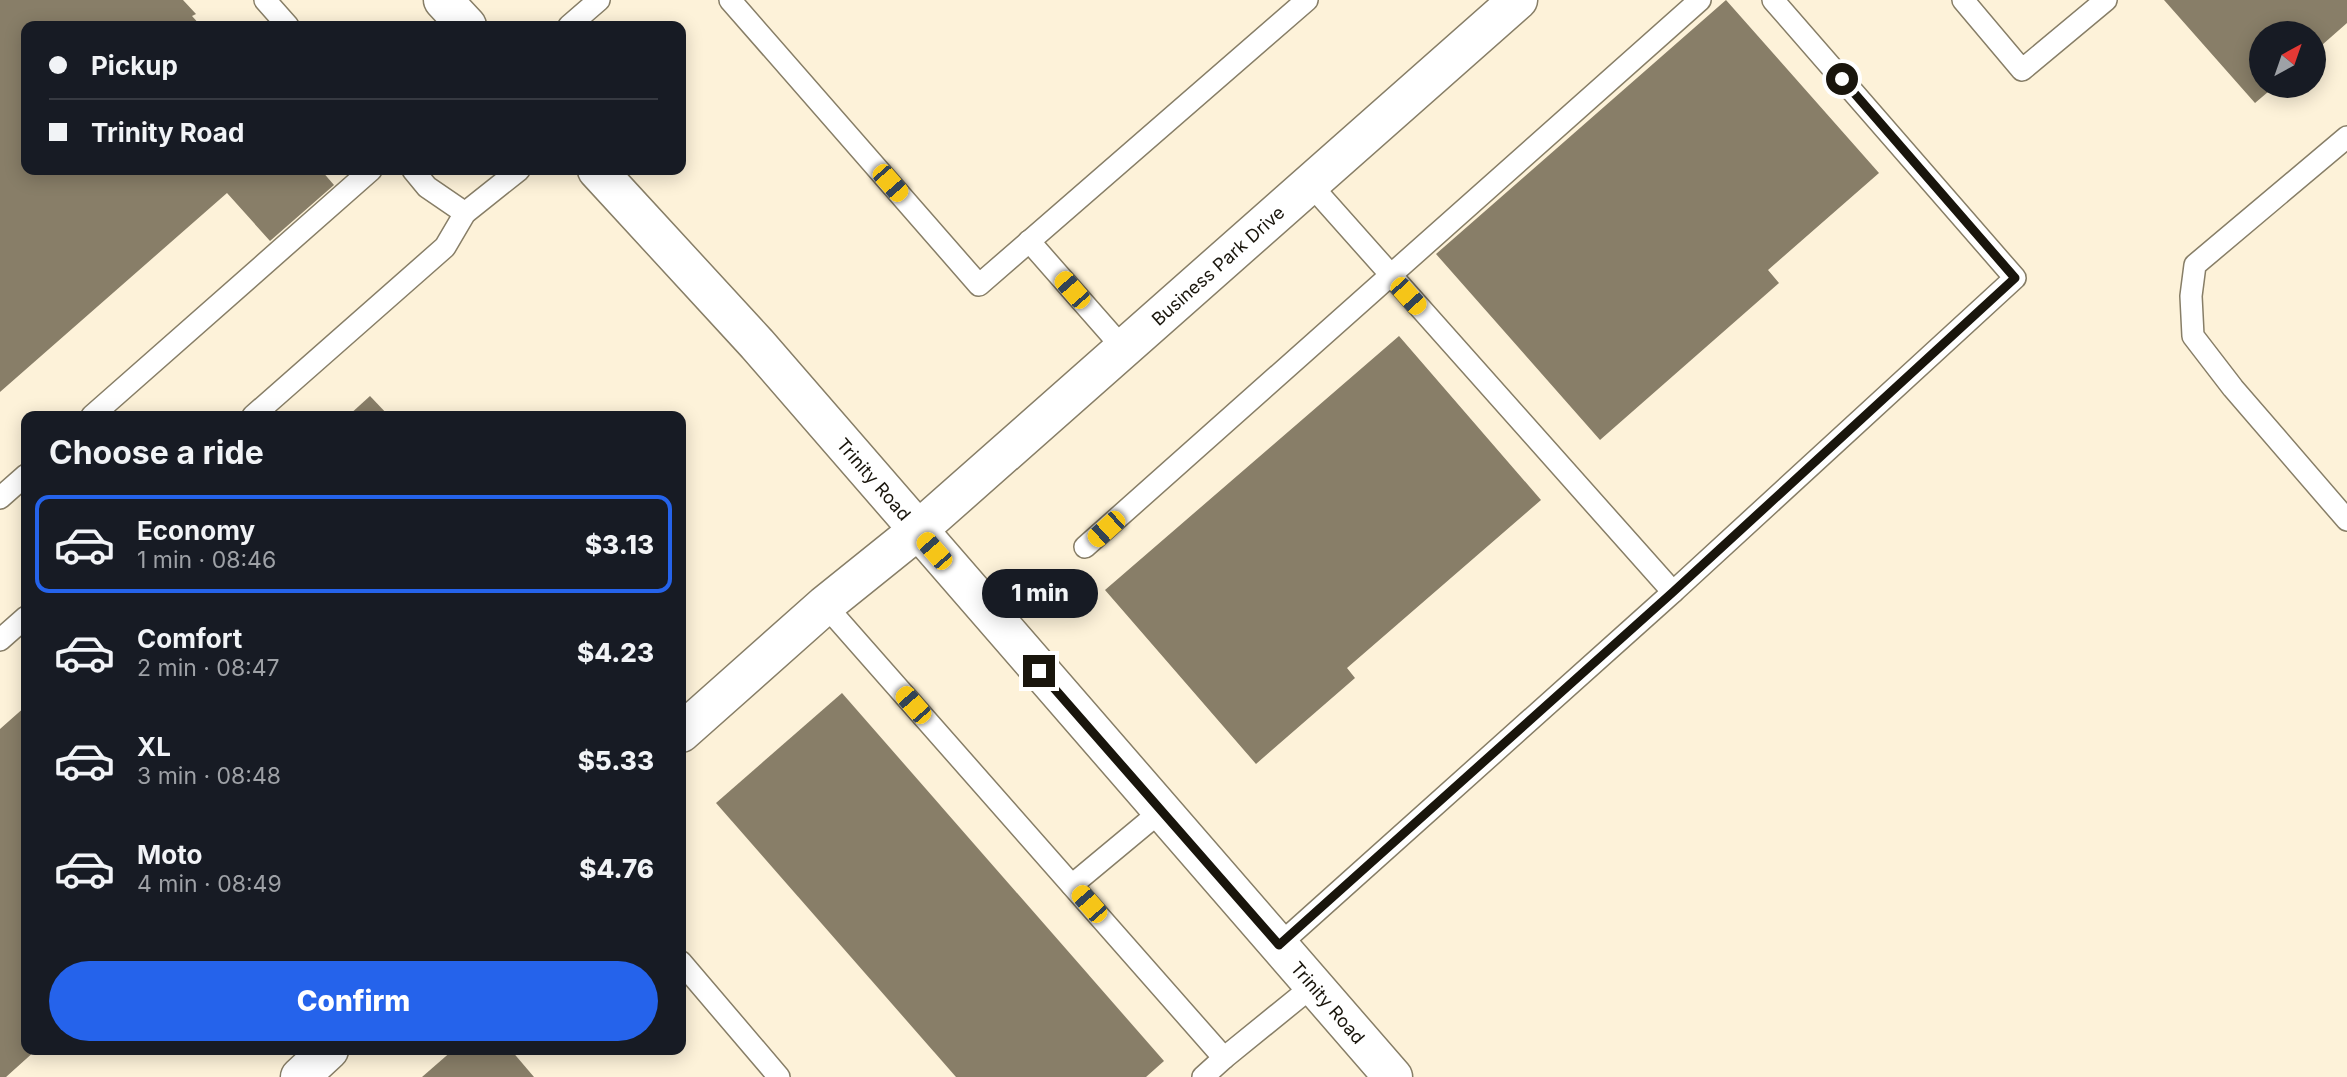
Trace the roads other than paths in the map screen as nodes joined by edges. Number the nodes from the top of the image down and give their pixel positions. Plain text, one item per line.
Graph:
1 (265, 0) edge
2 (443, 0) edge
3 (730, 0) edge
4 (1307, 0) edge
5 (1518, 0) edge
6 (1700, 0) edge
7 (1773, 0) edge
8 (1963, 0) edge
9 (2106, 0) edge
10 (594, 2) edge
11 (284, 21) edge
12 (462, 21) edge
13 (574, 21) edge
14 (2347, 137) edge
15 (365, 175) edge
16 (417, 175) edge
17 (513, 175) edge
18 (602, 175) edge
19 (1310, 184) junction
20 (465, 213) junction
21 (1029, 241) junction
22 (1391, 276) junction
23 (1123, 348) junction
24 (98, 411) edge
25 (259, 411) edge
26 (21, 479) edge
27 (0, 498) edge
28 (2347, 520) edge
29 (917, 531) junction
30 (1086, 547) dead end
31 (1673, 592) junction
32 (825, 605) junction
33 (21, 621) edge
34 (0, 640) edge
35 (686, 729) edge
36 (1161, 811) junction
37 (1072, 885) junction
38 (1279, 945) junction
39 (686, 968) edge
40 (1314, 985) junction
41 (324, 1055) edge
42 (1224, 1058) junction
43 (300, 1077) edge
44 (779, 1077) edge
45 (1203, 1077) edge
46 (1393, 1077) edge

1 - 11 lane
2 - 12 street
3 - 21 lane
4 - 21 lane
5 - 19 street, Business Park Drive
6 - 22 lane
7 - 31 lane
8 - 9 lane
10 - 13 lane
14 - 28 lane
15 - 24 lane
16 - 20 lane
17 - 20 lane
18 - 29 street, Trinity Road
19 - 22 lane
19 - 23 street, Business Park Drive
20 - 25 lane
21 - 23 lane
22 - 30 lane
22 - 31 lane
23 - 29 street, Business Park Drive
26 - 27 lane
29 - 32 street, Business Park Drive
29 - 36 street, Trinity Road
31 - 38 lane
32 - 35 street, Business Park Drive
32 - 37 lane
33 - 34 lane
36 - 37 lane
36 - 38 street, Trinity Road
37 - 42 lane
38 - 40 street, Trinity Road
39 - 44 lane
40 - 42 lane
40 - 46 street, Trinity Road
41 - 43 street
42 - 45 lane

